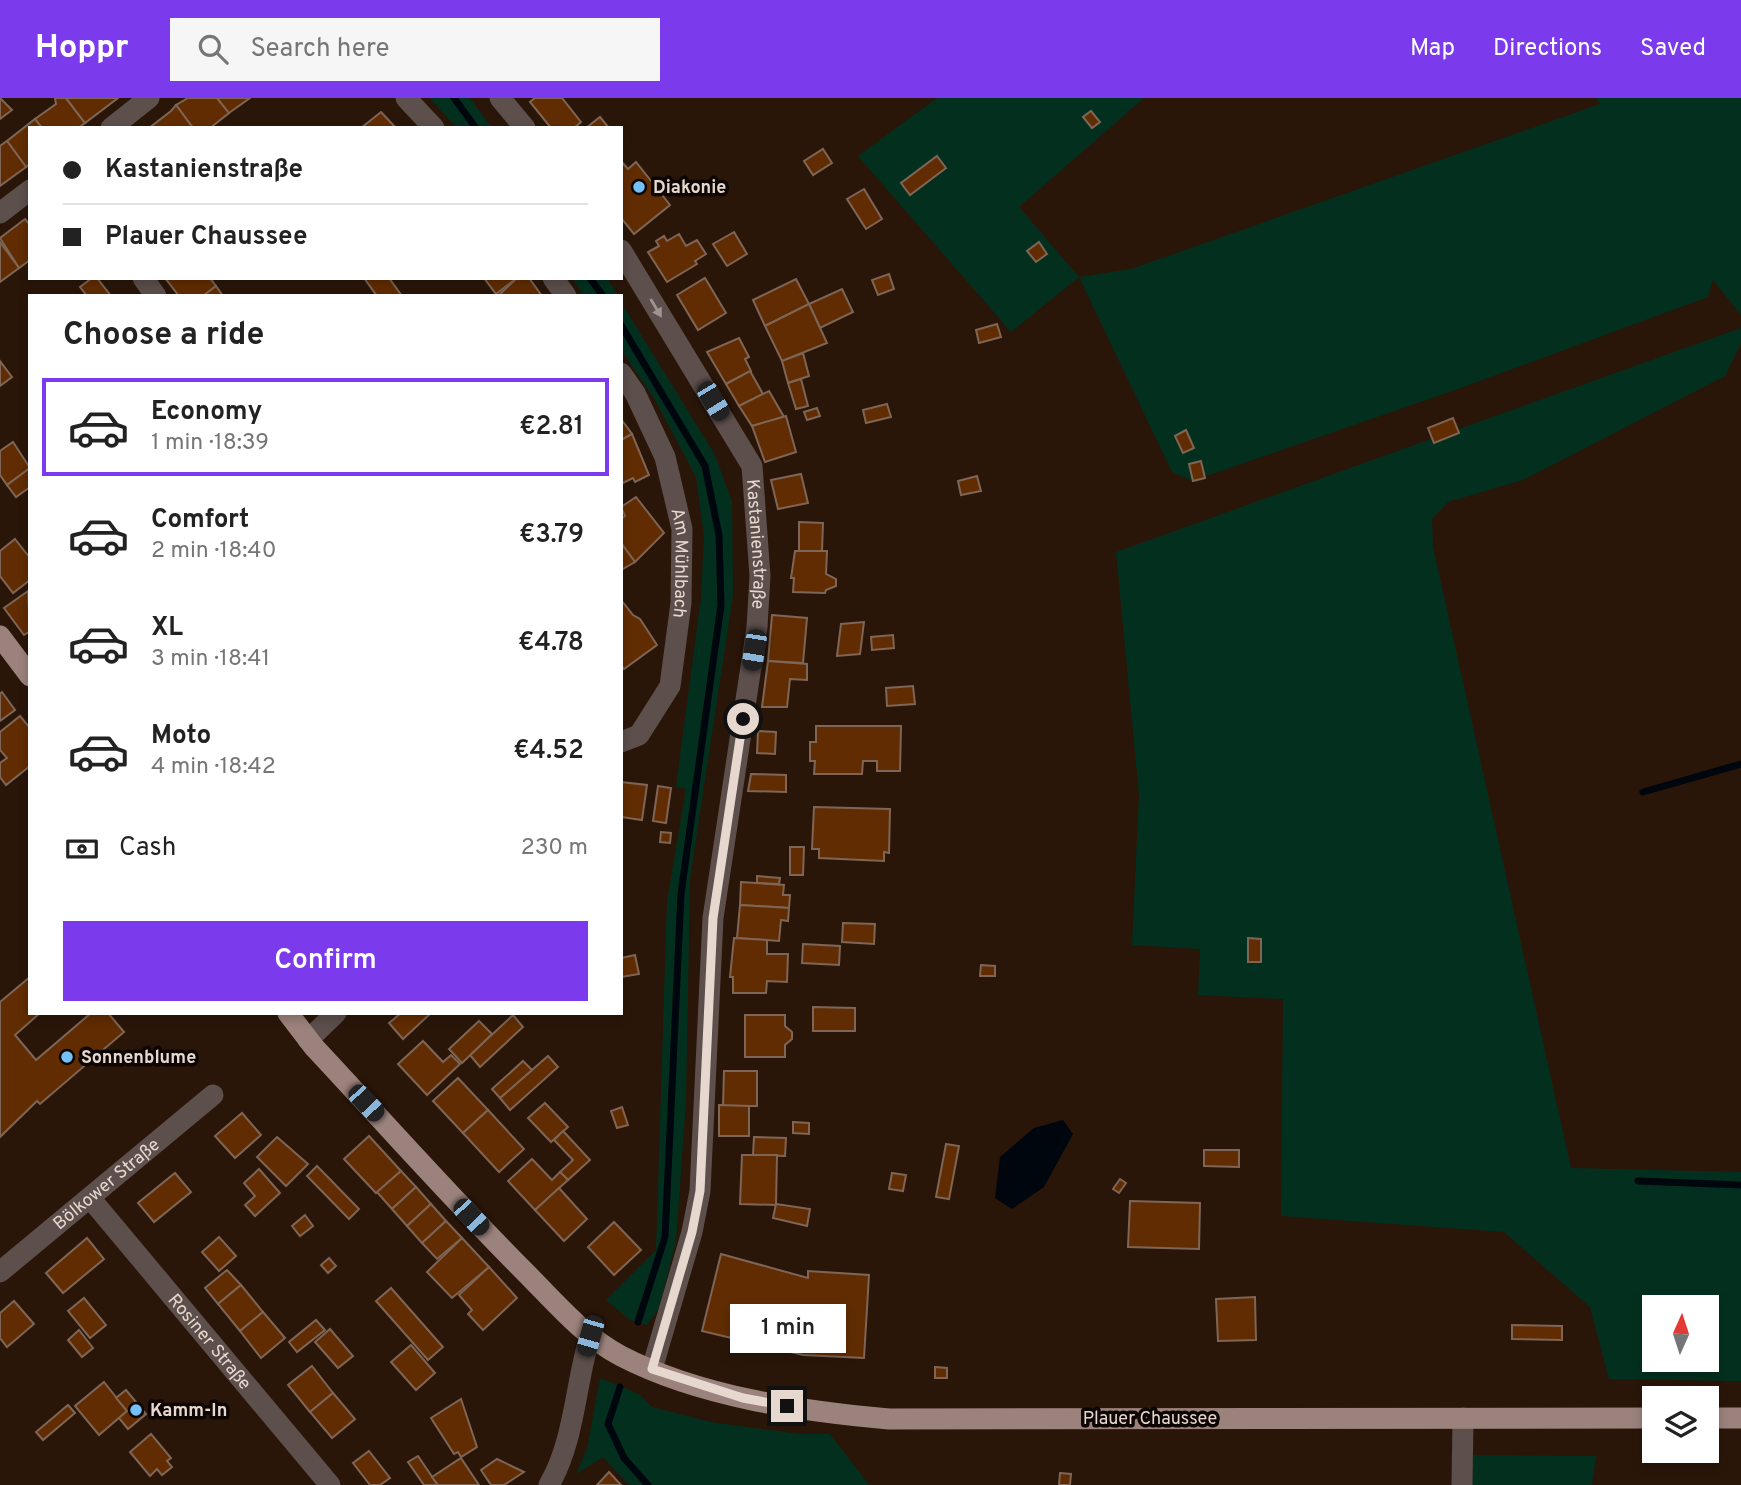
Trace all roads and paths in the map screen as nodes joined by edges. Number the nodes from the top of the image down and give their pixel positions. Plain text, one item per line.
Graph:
1 (149, 98) edge
2 (406, 98) edge
3 (500, 98) edge
4 (114, 126) edge
5 (432, 126) edge
6 (524, 126) edge
7 (28, 192) edge
8 (0, 213) edge
9 (623, 253) edge
10 (623, 376) edge
11 (0, 636) edge
12 (28, 673) edge
13 (623, 742) edge
14 (290, 1015) edge
15 (334, 1015) edge
16 (309, 1040) junction
17 (213, 1096) dead end
18 (90, 1198) junction
19 (0, 1272) edge
20 (590, 1336) junction
21 (652, 1369) junction
22 (1463, 1418) junction
23 (1642, 1418) edge
24 (1719, 1418) edge
25 (1741, 1418) edge
26 (330, 1485) edge
27 (549, 1485) edge
28 (1462, 1485) edge

1 - 4 street
2 - 5 street
3 - 6 street
7 - 8 street
9 -> 21 street, Kastanienstraße
10 - 13 street, Am Mühlbach
11 - 12 main road
14 - 16 main road, Plauer Chaussee
15 - 16 street
16 - 20 main road, Plauer Chaussee
17 - 18 street, Bölkower Straße
18 - 19 street, Bölkower Straße
18 - 26 street, Rosiner Straße
20 - 21 main road, Plauer Chaussee
20 - 27 street
21 - 22 main road, Plauer Chaussee
22 - 23 main road, Plauer Chaussee
22 - 28 street
24 - 25 main road

